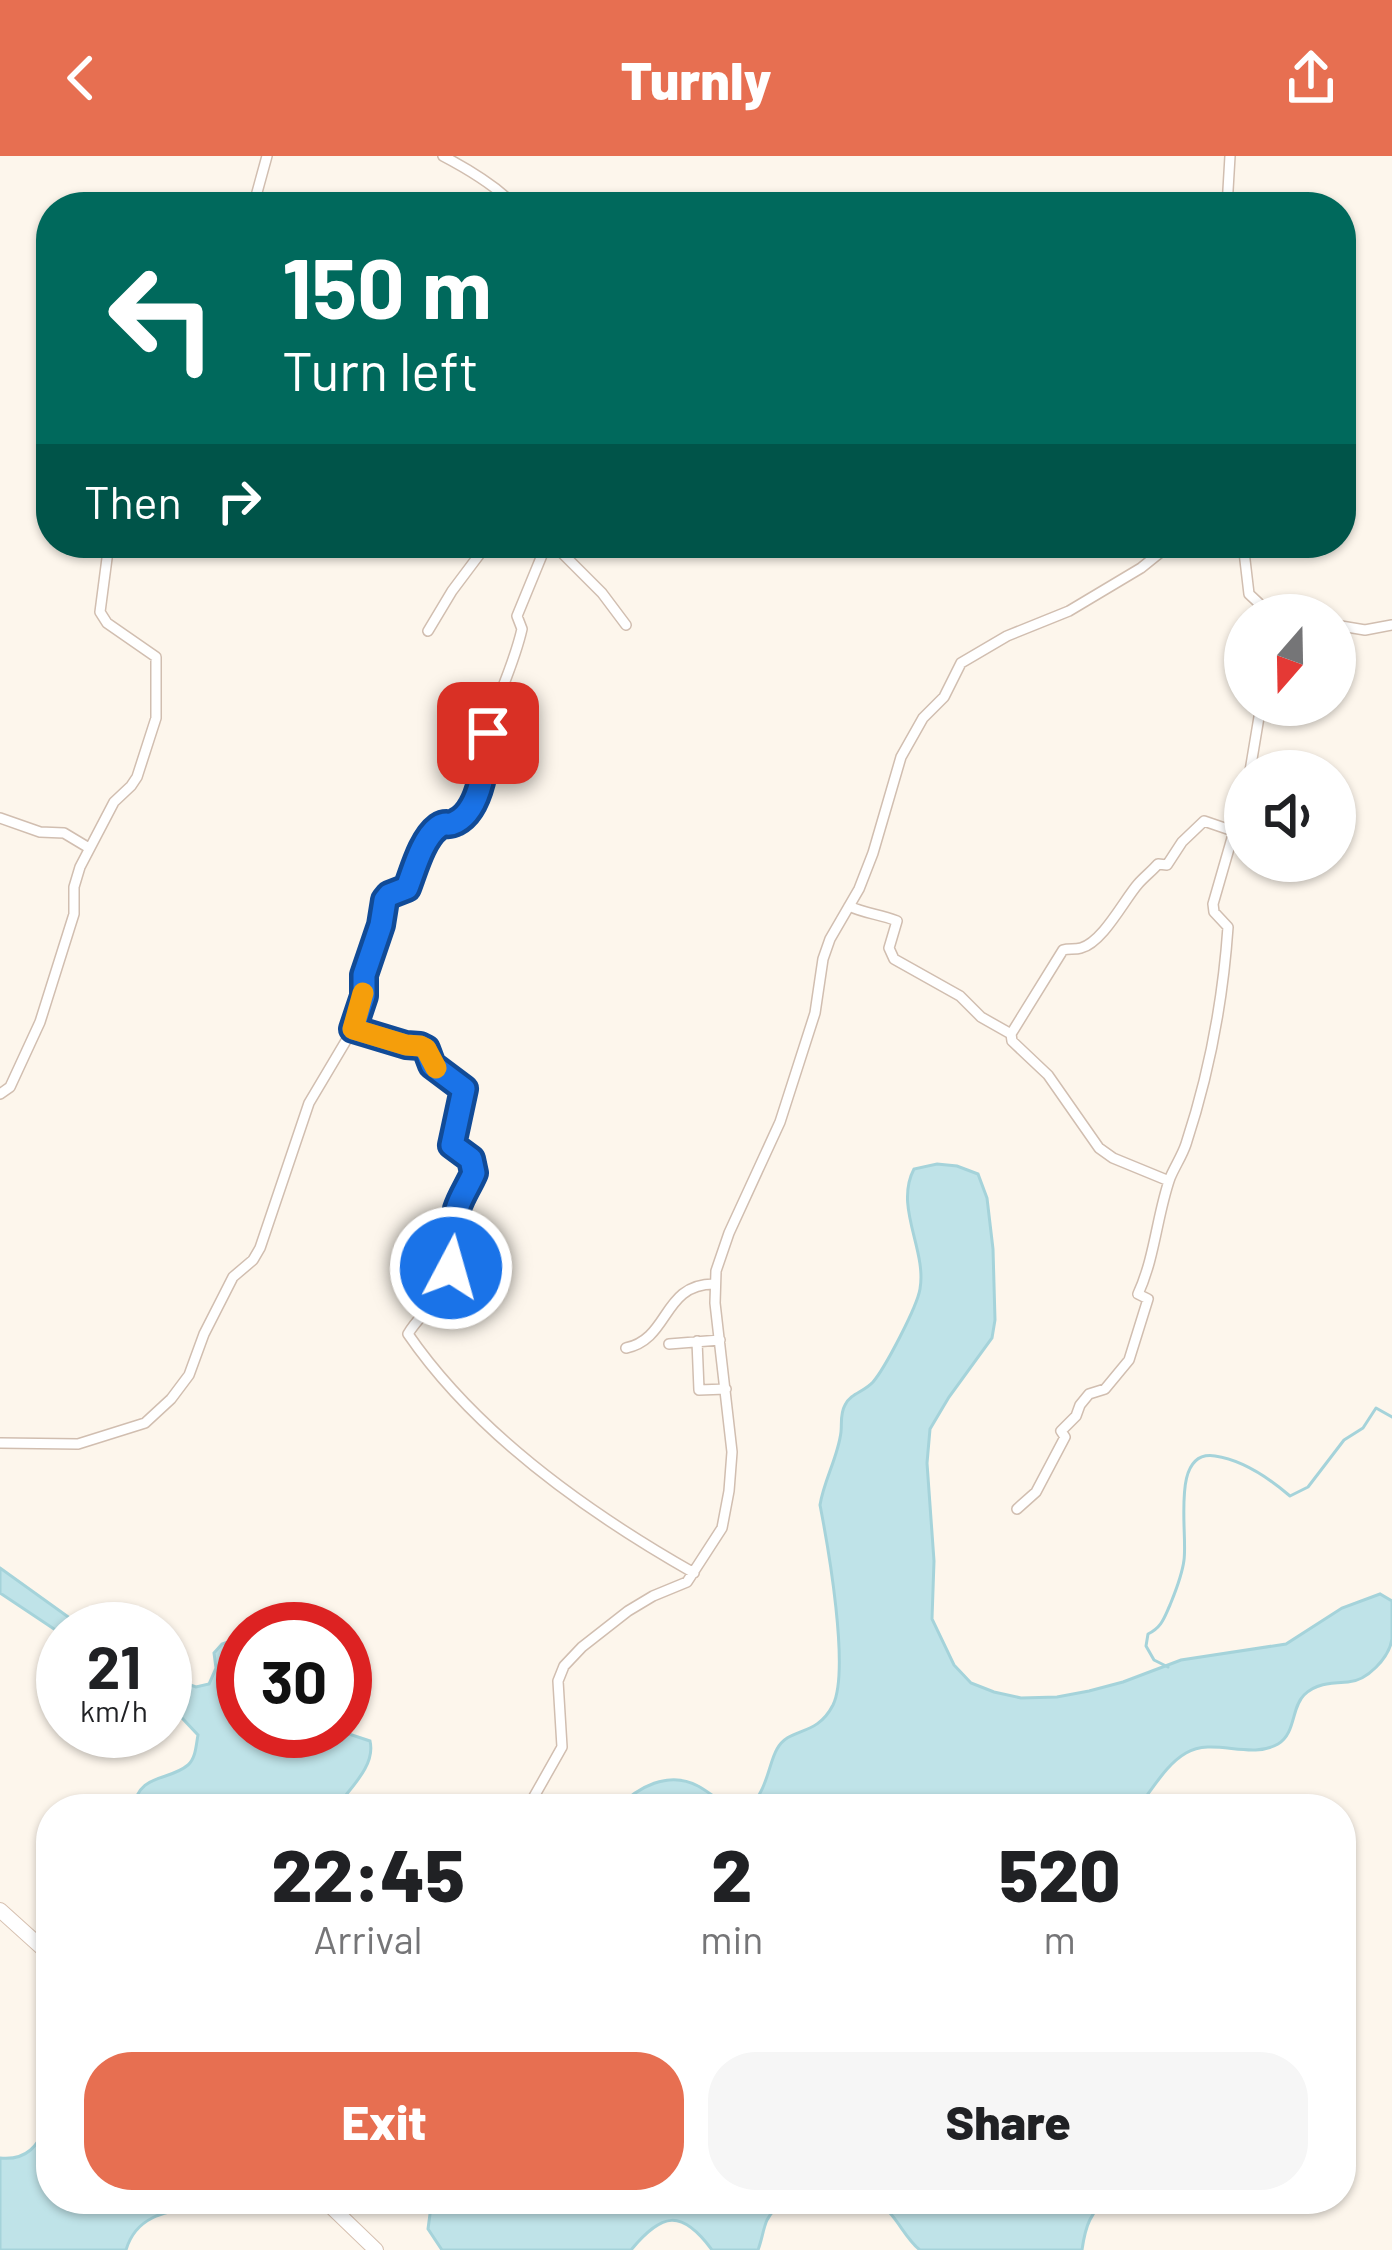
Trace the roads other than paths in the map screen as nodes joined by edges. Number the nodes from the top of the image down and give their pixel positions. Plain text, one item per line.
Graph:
1 (267, 156) edge
2 (443, 156) edge
3 (1230, 156) edge
4 (257, 192) edge
5 (503, 192) edge
6 (1228, 192) edge
7 (107, 558) edge
8 (477, 558) edge
9 (542, 558) edge
10 (565, 558) edge
11 (1153, 558) edge
12 (1245, 558) edge
13 (1249, 594) edge
14 (626, 625) dead end
15 (1392, 625) edge
16 (1356, 628) edge
17 (428, 631) dead end
18 (0, 818) edge
19 (1224, 828) edge
20 (89, 848) junction
21 (1224, 874) edge
22 (849, 906) junction
23 (353, 1029) junction
24 (1011, 1034) junction
25 (0, 1094) edge
26 (1169, 1181) junction
27 (714, 1284) junction
28 (720, 1340) junction
29 (697, 1342) junction
30 (669, 1344) dead end
31 (626, 1348) dead end
32 (726, 1389) junction
33 (0, 1443) edge
34 (1017, 1509) dead end
35 (694, 1573) junction
36 (535, 1794) edge
37 (0, 1910) edge
38 (36, 1942) edge
39 (338, 2214) edge
40 (376, 2250) edge

1 - 4 street
2 - 5 street
3 - 6 street
7 - 20 street
8 - 17 street
9 - 23 street
10 - 14 street
11 - 22 street
12 - 13 street
15 - 16 street
18 - 20 street
19 - 24 street
20 - 25 street
21 - 26 street
22 - 24 street
22 - 27 street
23 - 33 street
23 - 35 street
24 - 26 street
26 - 34 street
27 - 28 street
27 - 31 street
28 - 29 street
28 - 32 street
29 - 30 street
29 - 32 street
32 - 35 street
35 - 36 street
37 - 38 main road
39 - 40 main road

